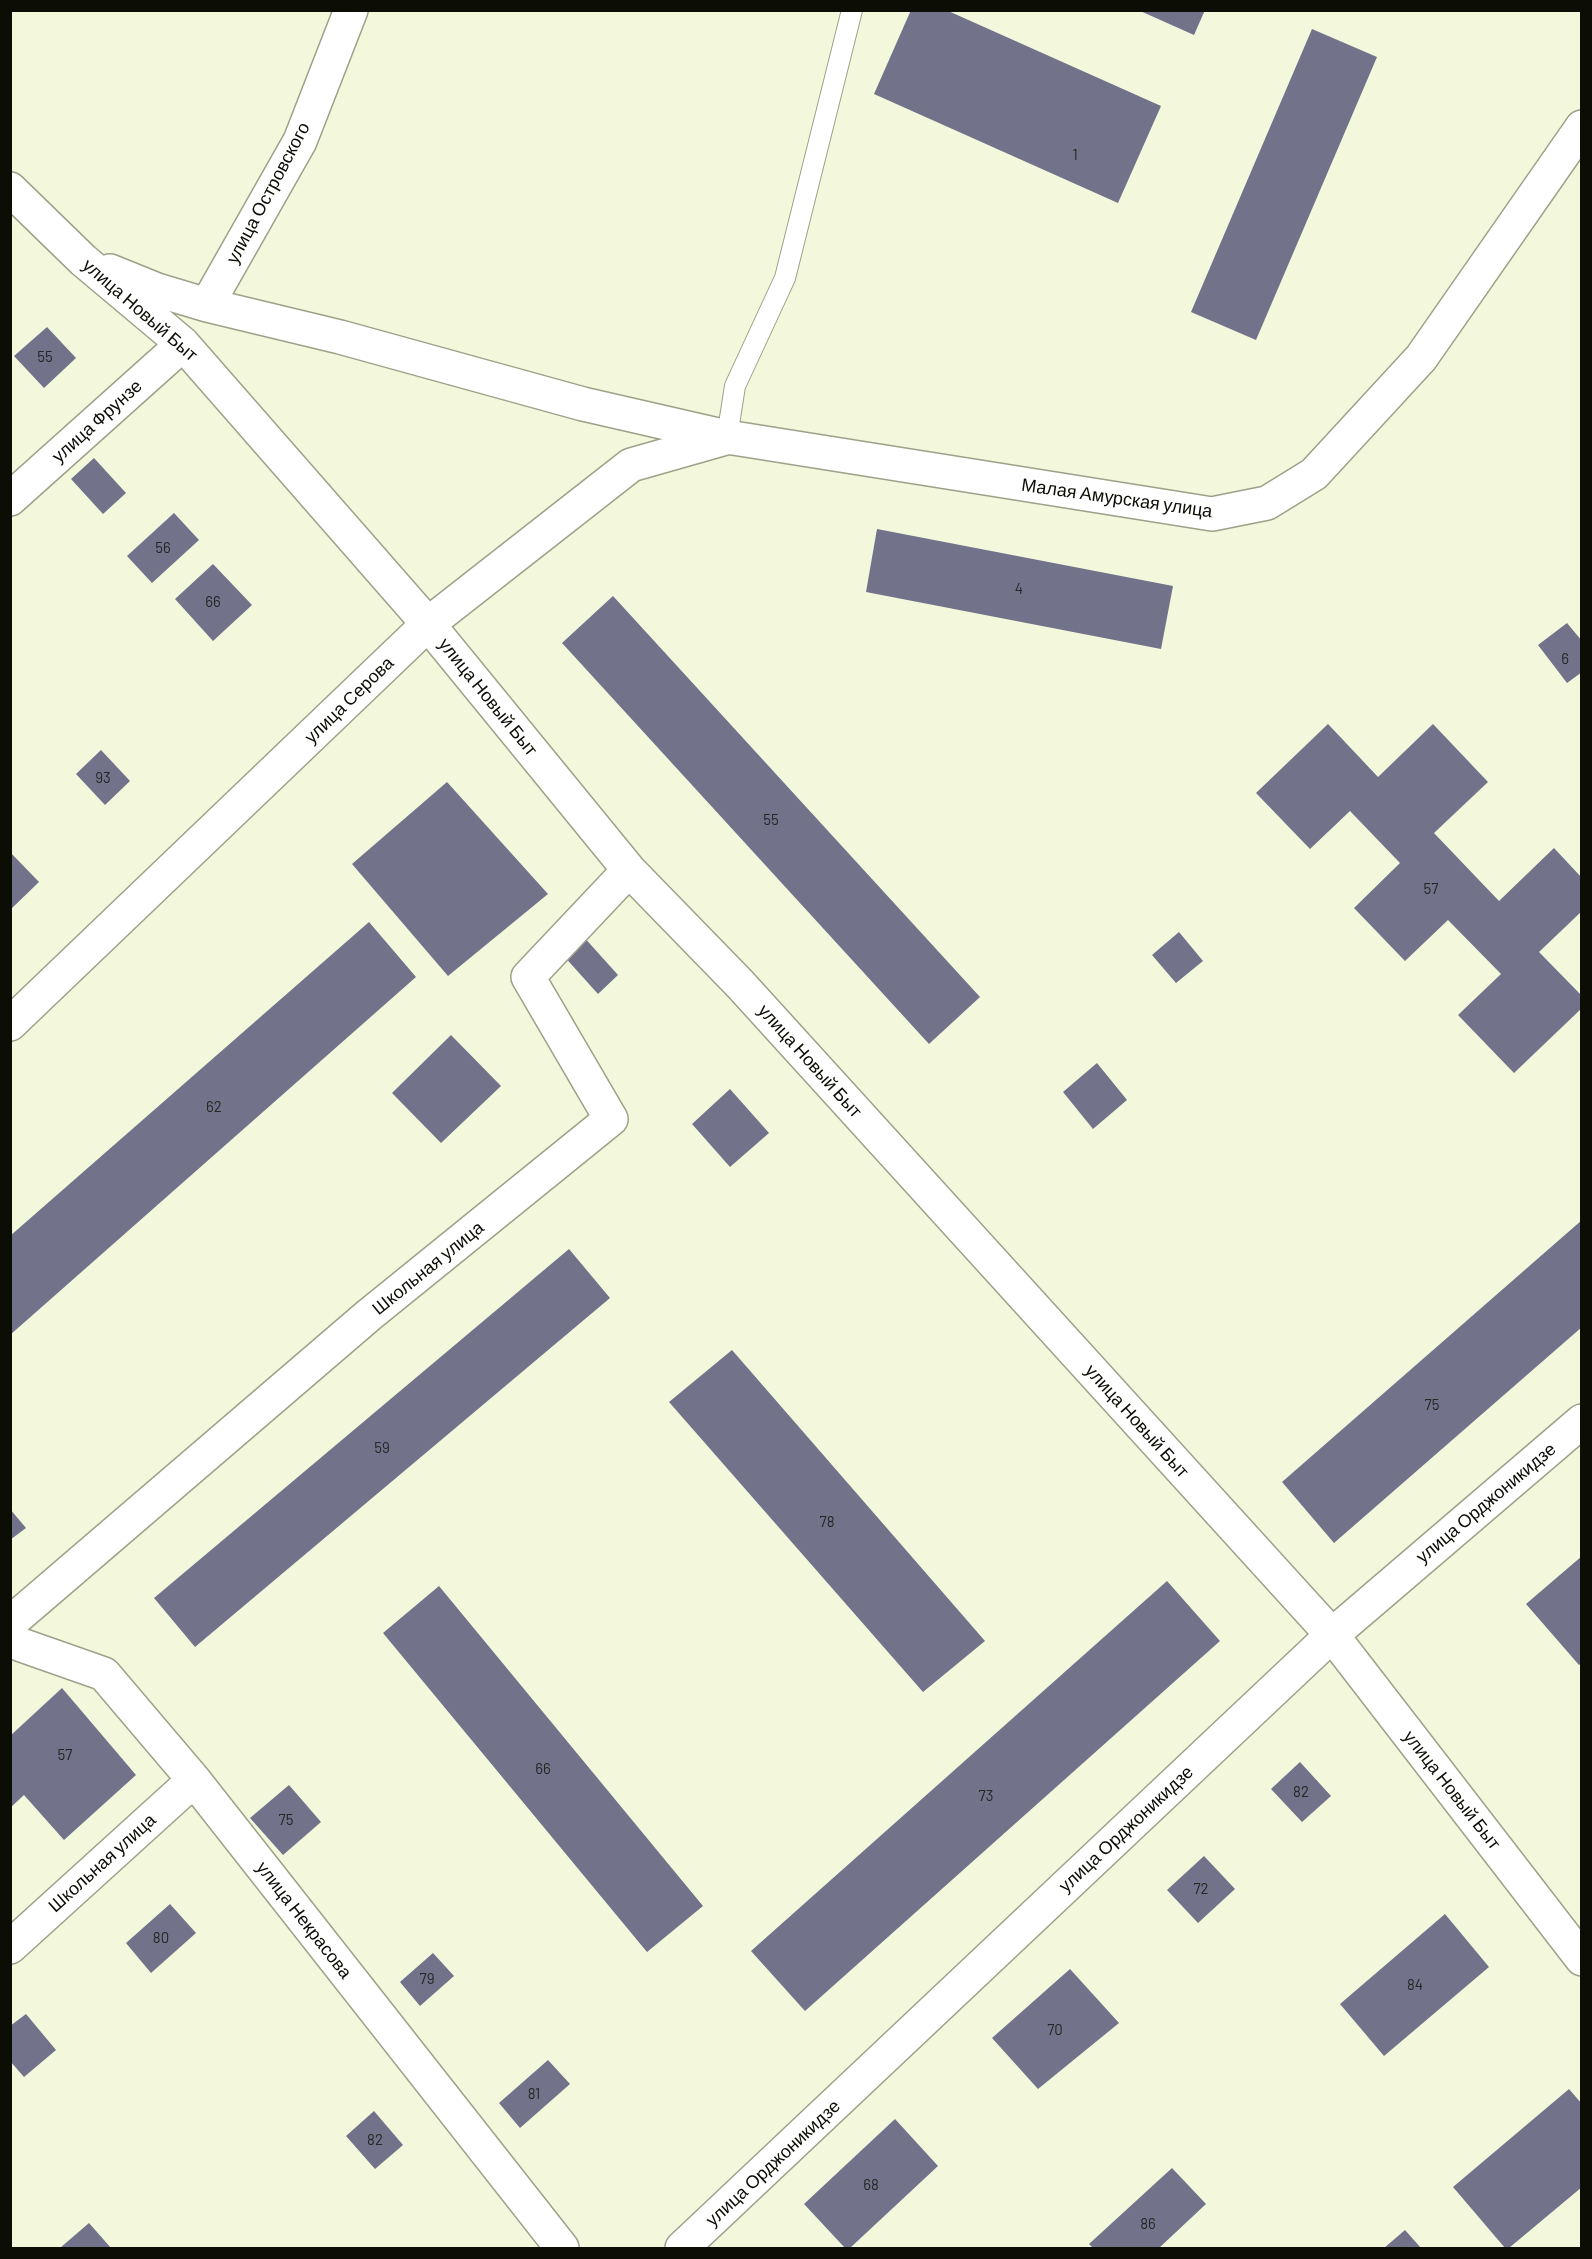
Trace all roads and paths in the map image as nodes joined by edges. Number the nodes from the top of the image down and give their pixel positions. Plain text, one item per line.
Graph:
1 (351, 10) edge
2 (852, 10) edge
3 (1581, 127) edge
4 (10, 189) edge
5 (83, 260) junction
6 (207, 305) junction
7 (183, 344) junction
8 (727, 438) junction
9 (10, 499) edge
10 (428, 624) junction
11 (629, 870) junction
12 (10, 1024) edge
13 (1581, 1422) edge
14 (10, 1623) edge
15 (1332, 1635) junction
16 (10, 1641) edge
17 (194, 1780) junction
18 (10, 1947) edge
19 (1581, 1959) edge
20 (562, 2248) edge
21 (682, 2248) edge

1 - 6 street, улица Островского
2 - 8 lane
3 - 8 street, Малая Амурская улица
4 - 5 street, улица Новый Быт
5 - 6 street, Малая Амурская улица
5 - 7 street, улица Новый Быт
6 - 8 street, Малая Амурская улица
7 - 9 street, улица Фрунзе
7 - 10 street, улица Новый Быт
8 - 10 street, улица Серова
10 - 11 street, улица Новый Быт
10 - 12 street, улица Серова
11 - 14 street, Школьная улица
11 - 15 street, улица Новый Быт
13 - 15 street, улица Орджоникидзе
15 - 19 street, улица Новый Быт
15 - 21 street, улица Орджоникидзе
16 - 17 street, улица Некрасова
17 - 18 street, Школьная улица
17 - 20 street, улица Некрасова

